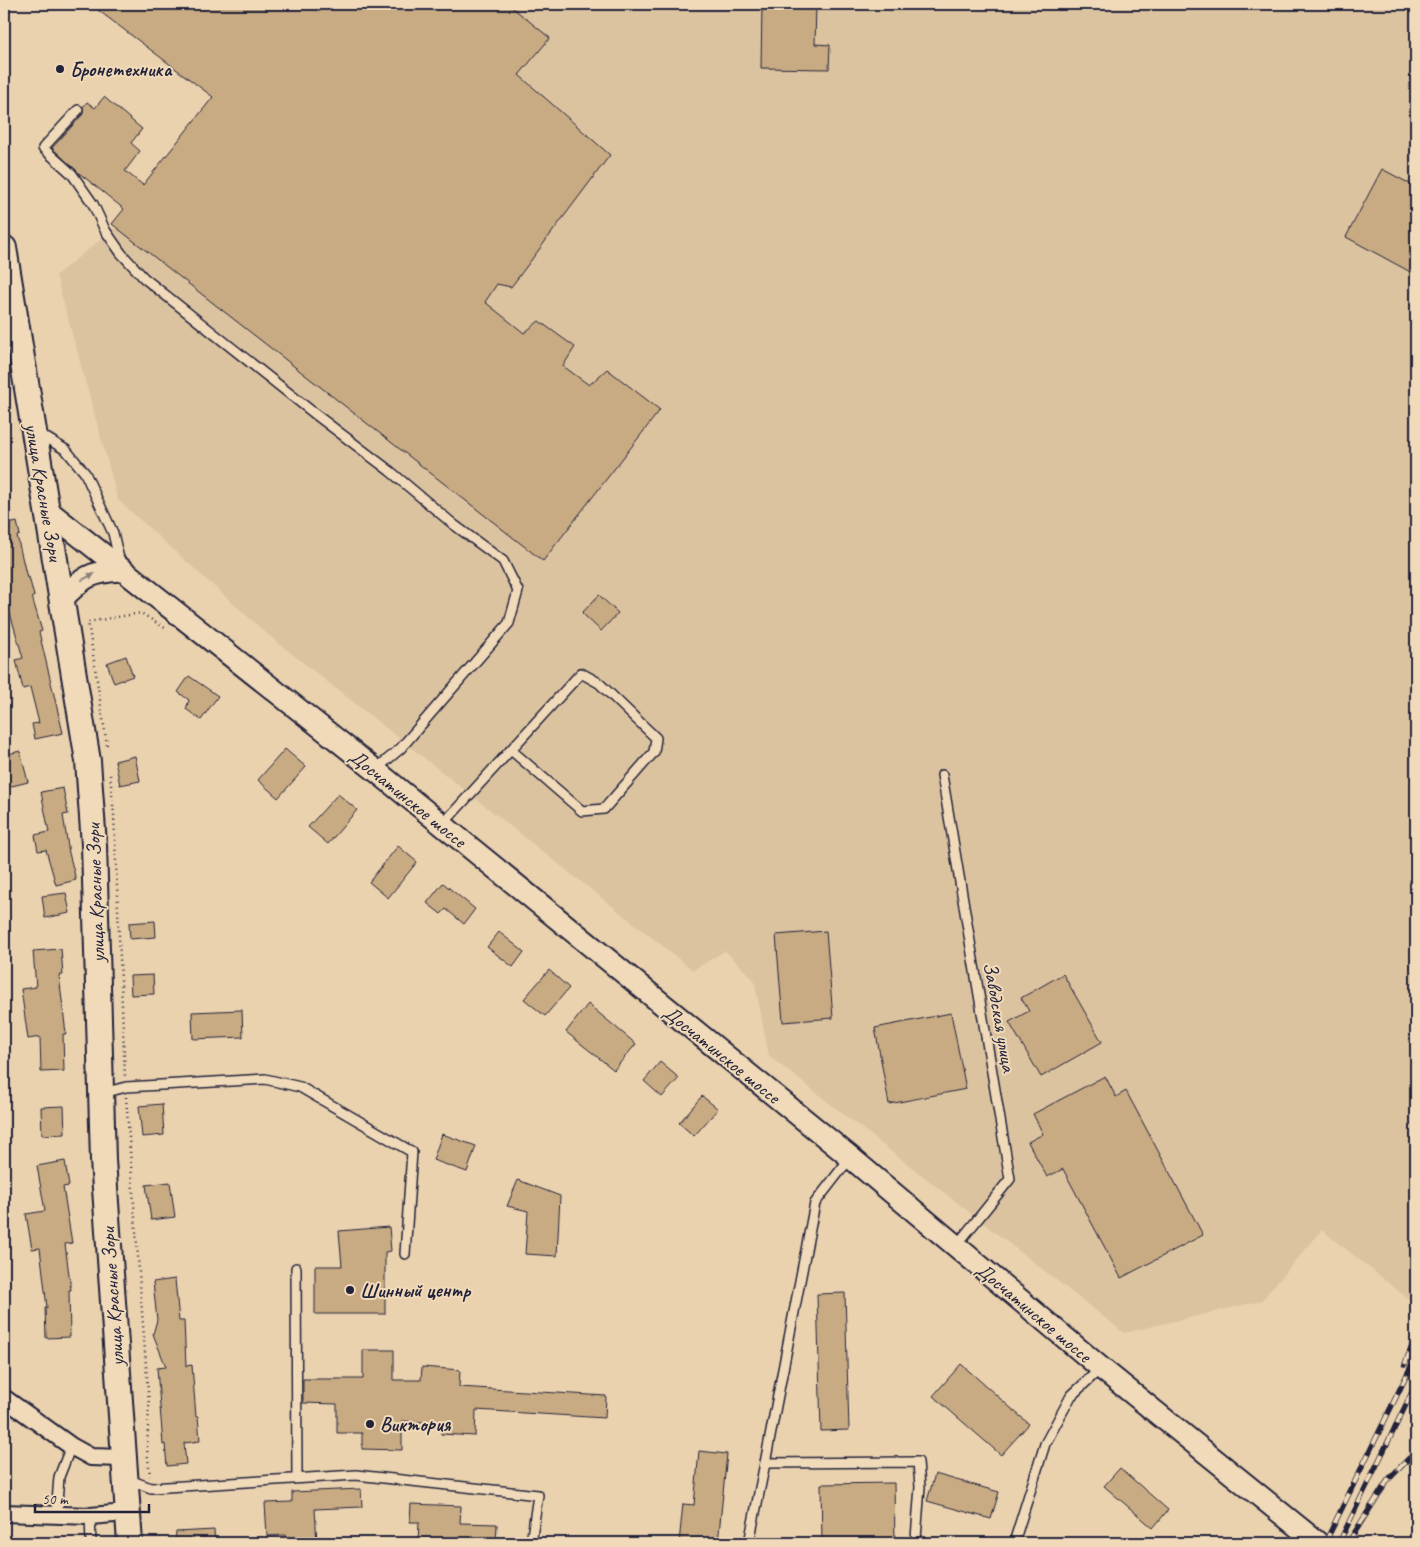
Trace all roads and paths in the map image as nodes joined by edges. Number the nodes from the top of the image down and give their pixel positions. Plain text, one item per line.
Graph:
1 (78, 110) dead end
2 (4, 248) edge
3 (11, 339) edge
4 (33, 431) junction
5 (47, 510) junction
6 (122, 570) junction
7 (62, 599) junction
8 (160, 626) dead end
9 (107, 747) dead end
10 (511, 750) junction
11 (109, 766) dead end
12 (375, 770) junction
13 (942, 775) dead end
14 (442, 825) junction
15 (126, 1087) junction
16 (100, 1093) junction
17 (850, 1157) junction
18 (956, 1247) junction
19 (405, 1254) dead end
20 (296, 1268) dead end
21 (1101, 1368) junction
22 (4, 1398) edge
23 (70, 1446) junction
24 (765, 1463) junction
25 (123, 1468) junction
26 (297, 1478) junction
27 (151, 1488) junction
28 (127, 1512) junction
29 (4, 1514) edge
30 (56, 1514) junction
31 (90, 1516) junction
32 (1016, 1536) dead end
33 (91, 1543) edge
34 (130, 1543) edge
35 (531, 1543) edge
36 (749, 1543) edge
37 (918, 1543) edge
38 (1318, 1543) edge

1 - 12 lane
2 - 3 main road, улица Красные Зори
3 - 4 main road, улица Красные Зори
4 - 5 main road, улица Красные Зори
4 - 6 lane
5 - 6 street, Досчатинское шоссе
5 - 7 main road, улица Красные Зори
7 -> 6 street
6 - 12 street, Досчатинское шоссе
7 - 16 main road, улица Красные Зори
8 - 9 path
10 - 10 lane
10 - 14 lane
11 - 15 path
12 - 14 street, Досчатинское шоссе
13 - 18 lane, Заводская улица
14 - 17 street, Досчатинское шоссе
15 - 16 lane
15 - 19 lane
15 - 27 path
16 - 25 main road, улица Красные Зори
17 - 18 street, Досчатинское шоссе
17 - 24 lane
18 - 21 street, Досчатинское шоссе
20 - 26 lane
21 - 32 lane
21 - 38 street, Досчатинское шоссе
22 - 23 street
23 - 25 street
23 - 30 lane
24 - 36 lane
24 - 37 lane
25 - 27 lane
25 - 28 main road, улица Красные Зори
26 - 27 lane
26 - 35 lane
28 - 31 street
28 - 34 main road, улица Красные Зори
29 - 30 street
30 - 31 street
31 - 33 lane

